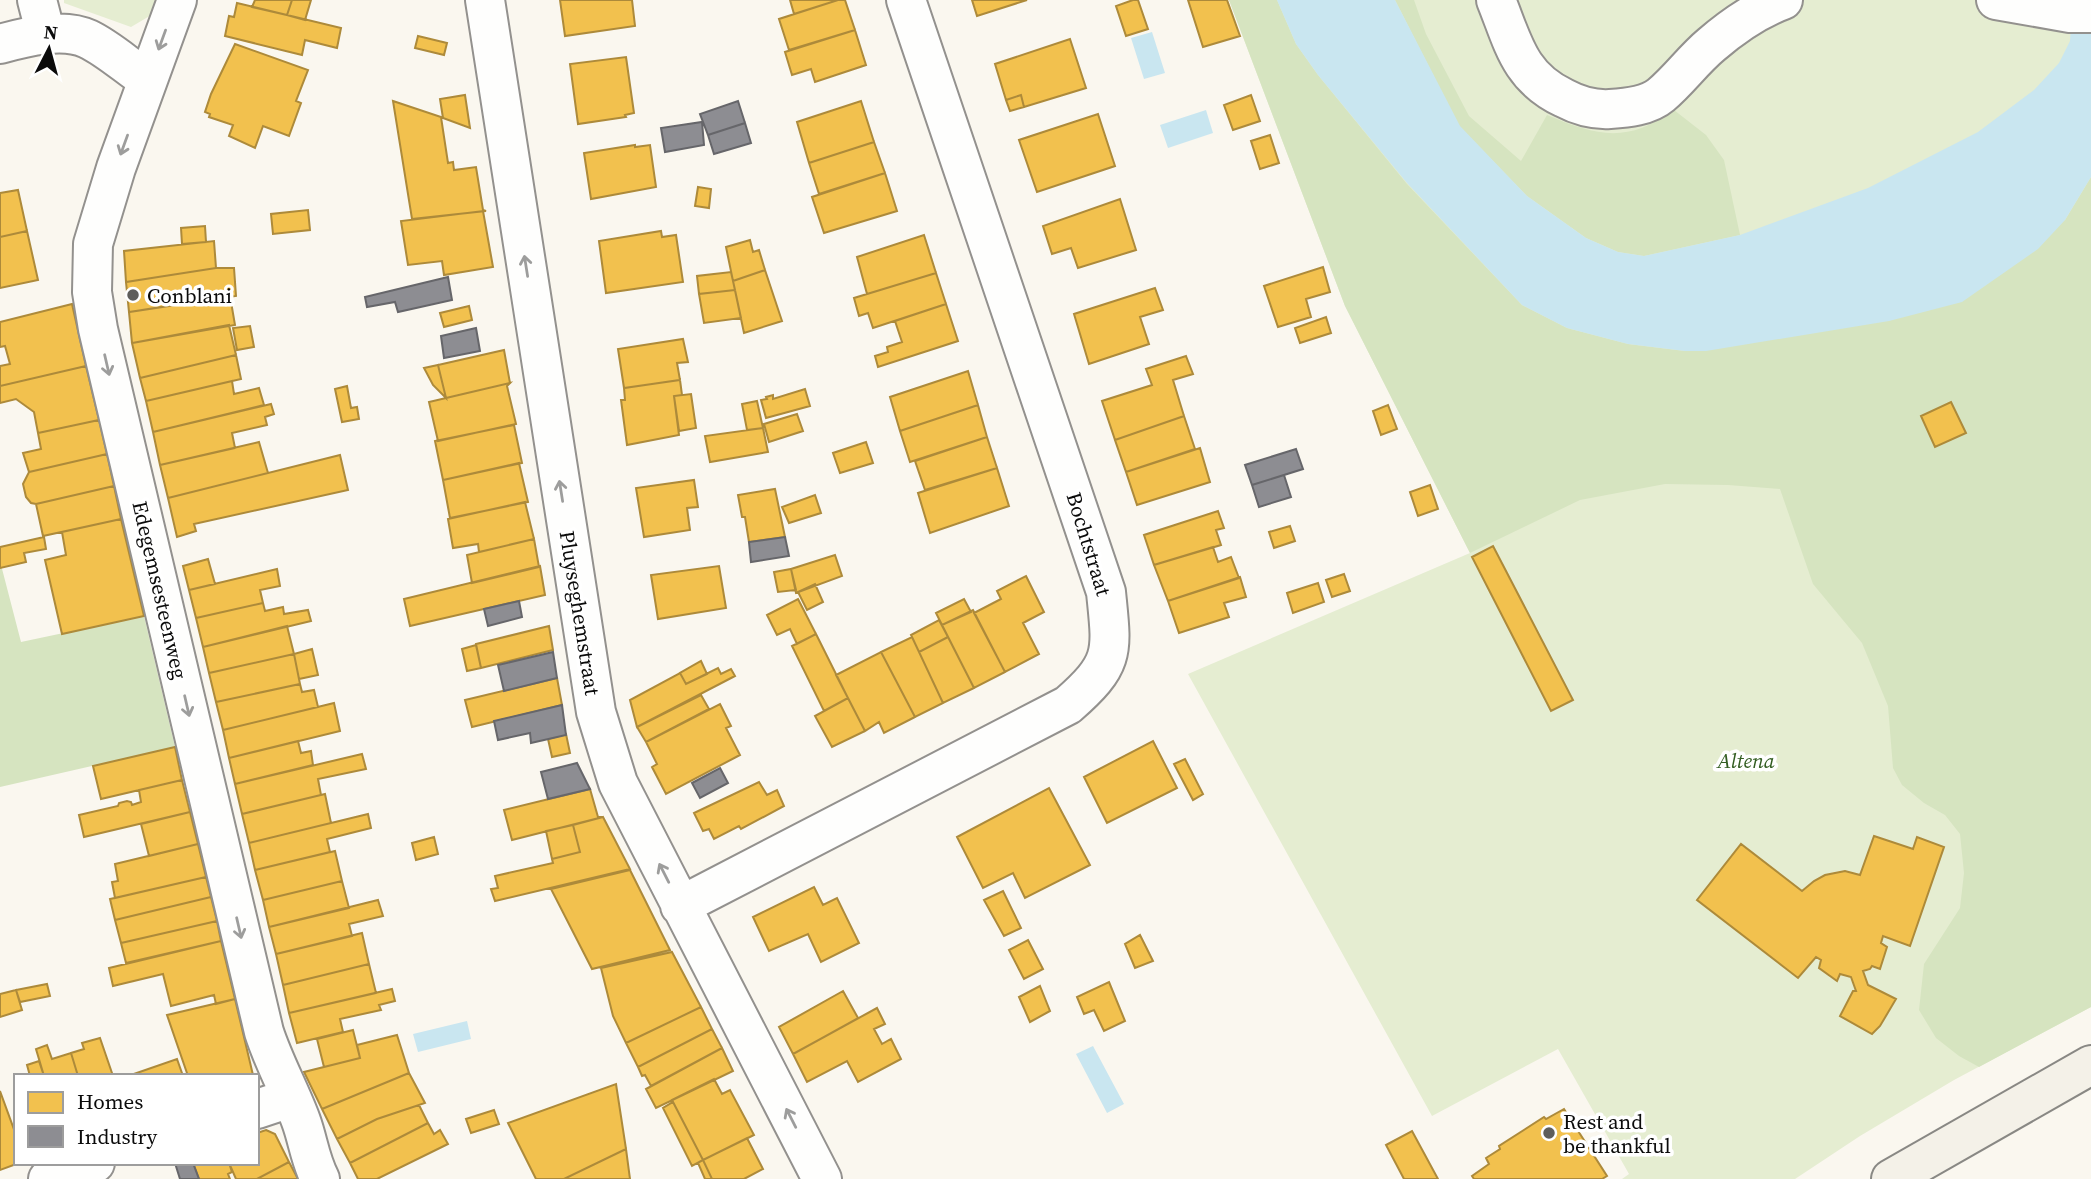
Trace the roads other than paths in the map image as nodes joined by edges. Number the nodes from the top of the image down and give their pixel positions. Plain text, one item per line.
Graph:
1 (177, 0) edge
2 (485, 0) edge
3 (906, 0) edge
4 (1496, 0) edge
5 (1783, 0) edge
6 (1996, 0) edge
7 (2081, 13) edge
8 (41, 18) edge
9 (0, 44) edge
10 (148, 80) junction
11 (680, 906) junction
12 (2091, 1065) edge
13 (274, 1103) edge
14 (89, 1165) edge
15 (48, 1179) edge
16 (320, 1179) edge
17 (822, 1179) edge
18 (1891, 1179) edge

1 -> 10 street, Edegemsesteenweg
11 -> 2 street, Pluyseghemstraat
3 - 11 street, Bochtstraat
4 - 5 street
6 - 7 street
8 - 9 street
8 - 10 street
10 -> 13 street, Edegemsesteenweg
17 -> 11 street, Pluyseghemstraat
12 - 18 street
13 - 16 street, Edegemsesteenweg
14 - 15 street

